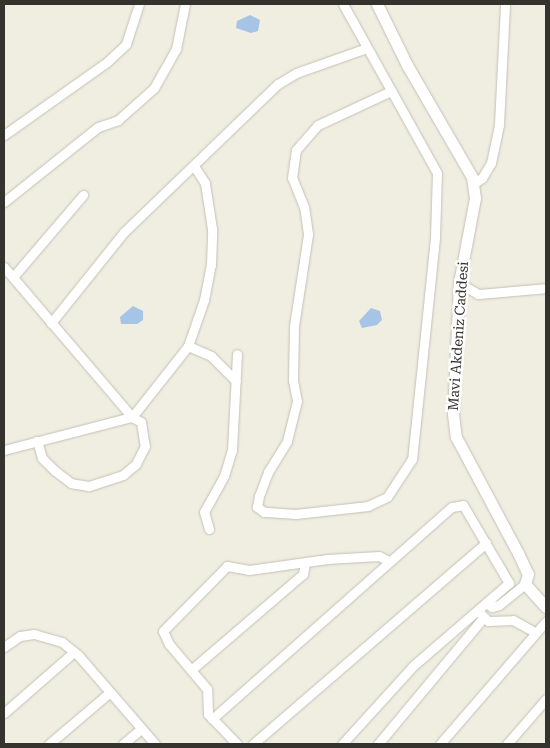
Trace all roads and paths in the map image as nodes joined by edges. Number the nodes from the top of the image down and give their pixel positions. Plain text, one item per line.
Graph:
1 (139, 4) edge
2 (185, 4) edge
3 (343, 4) edge
4 (377, 4) edge
5 (505, 4) edge
6 (367, 48) junction
7 (391, 91) junction
8 (4, 134) edge
9 (194, 166) junction
10 (473, 184) junction
11 (83, 195) dead end
12 (4, 202) edge
13 (4, 267) edge
14 (13, 278) junction
15 (459, 283) junction
16 (546, 288) edge
17 (52, 323) junction
18 (188, 346) junction
19 (236, 354) dead end
20 (236, 381) junction
21 (132, 418) junction
22 (37, 441) junction
23 (4, 450) edge
24 (209, 529) dead end
25 (486, 543) junction
26 (389, 561) junction
27 (305, 563) junction
28 (525, 584) junction
29 (486, 603) junction
30 (546, 607) edge
31 (480, 614) junction
32 (542, 627) edge
33 (4, 647) edge
34 (74, 652) junction
35 (191, 670) junction
36 (110, 692) junction
37 (546, 699) edge
38 (4, 713) edge
39 (212, 719) junction
40 (141, 729) junction
41 (49, 744) edge
42 (123, 744) edge
43 (155, 744) edge
44 (237, 744) edge
45 (253, 744) edge
46 (342, 744) edge
47 (378, 744) edge
48 (440, 744) edge
49 (507, 744) edge

1 - 8 street
2 - 12 street
3 - 6 street
4 - 10 street, Mavi Akdeniz Caddesi
5 - 10 street
6 - 7 street
6 - 9 street
7 - 7 street
9 - 17 street
9 - 18 street
10 - 15 street, Mavi Akdeniz Caddesi
11 - 14 street
13 - 14 street
14 - 17 street
15 - 16 street
15 - 28 street, Mavi Akdeniz Caddesi
17 - 21 street
18 - 20 street
18 - 21 street
19 - 20 street
20 - 24 street
21 - 22 street
21 - 22 street
22 - 23 street
25 - 26 street
25 - 29 street
25 - 45 street
26 - 27 street
26 - 39 street
27 - 35 street
27 - 35 street
28 - 29 street
28 - 30 street
29 - 31 street
31 - 32 street
31 - 46 street
31 - 47 street
32 - 48 street
33 - 34 street
34 - 36 street
34 - 38 street
35 - 39 street
36 - 40 street
36 - 41 street
37 - 49 street
39 - 44 street
40 - 42 street
40 - 43 street

